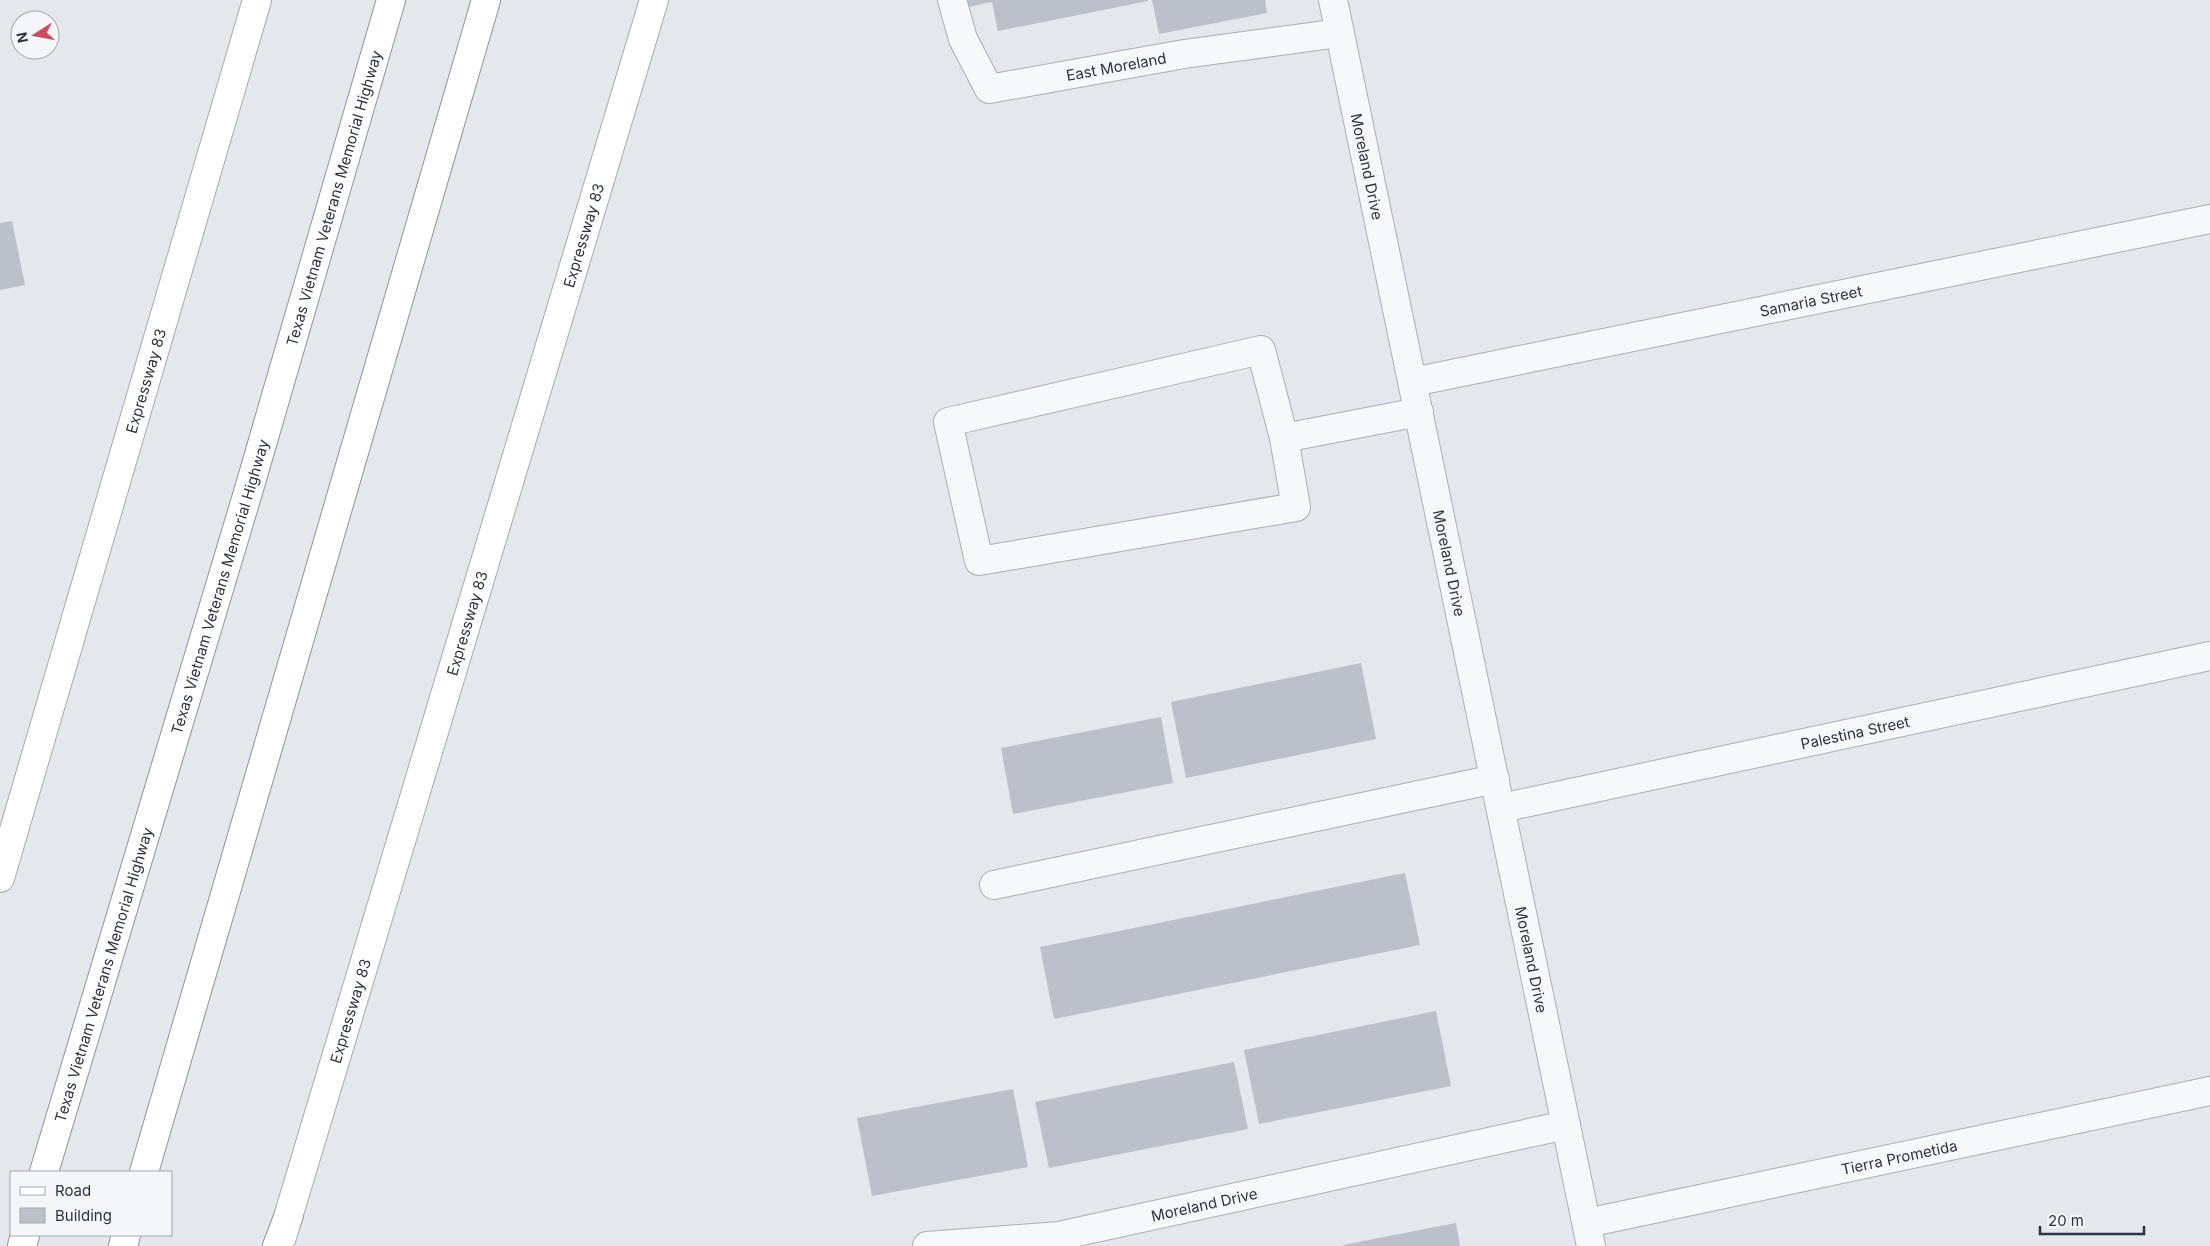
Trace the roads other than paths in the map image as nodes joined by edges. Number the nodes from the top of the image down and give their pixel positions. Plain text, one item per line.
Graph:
1 (257, 0) edge
2 (391, 0) edge
3 (486, 0) edge
4 (654, 0) edge
5 (952, 0) edge
6 (1333, 0) edge
7 (1340, 33) junction
8 (2210, 219) edge
9 (1413, 382) junction
10 (1419, 412) junction
11 (1284, 438) junction
12 (2210, 656) edge
13 (1495, 779) junction
14 (1501, 808) junction
15 (0, 878) edge
16 (994, 885) dead end
17 (2210, 1091) edge
18 (1566, 1125) junction
19 (44, 1171) edge
20 (144, 1171) edge
21 (1589, 1234) edge
22 (279, 1246) edge
23 (927, 1246) edge

1 - 15 main road, Expressway 83
2 - 19 main road, Texas Vietnam Veterans Memorial Highway
3 - 20 main road
4 - 22 main road, Expressway 83
5 - 7 street, East Moreland
6 - 7 street, Moreland Drive
7 - 9 street, Moreland Drive
8 - 9 street, Samaria Street
9 - 10 street, Moreland Drive
10 - 11 street
10 - 13 street, Moreland Drive
11 - 11 street
12 - 14 street, Palestina Street
13 - 14 street, Moreland Drive
13 - 16 street
14 - 18 street, Moreland Drive
17 - 21 street, Tierra Prometida
18 - 21 street, Moreland Drive
18 - 23 street, Moreland Drive

